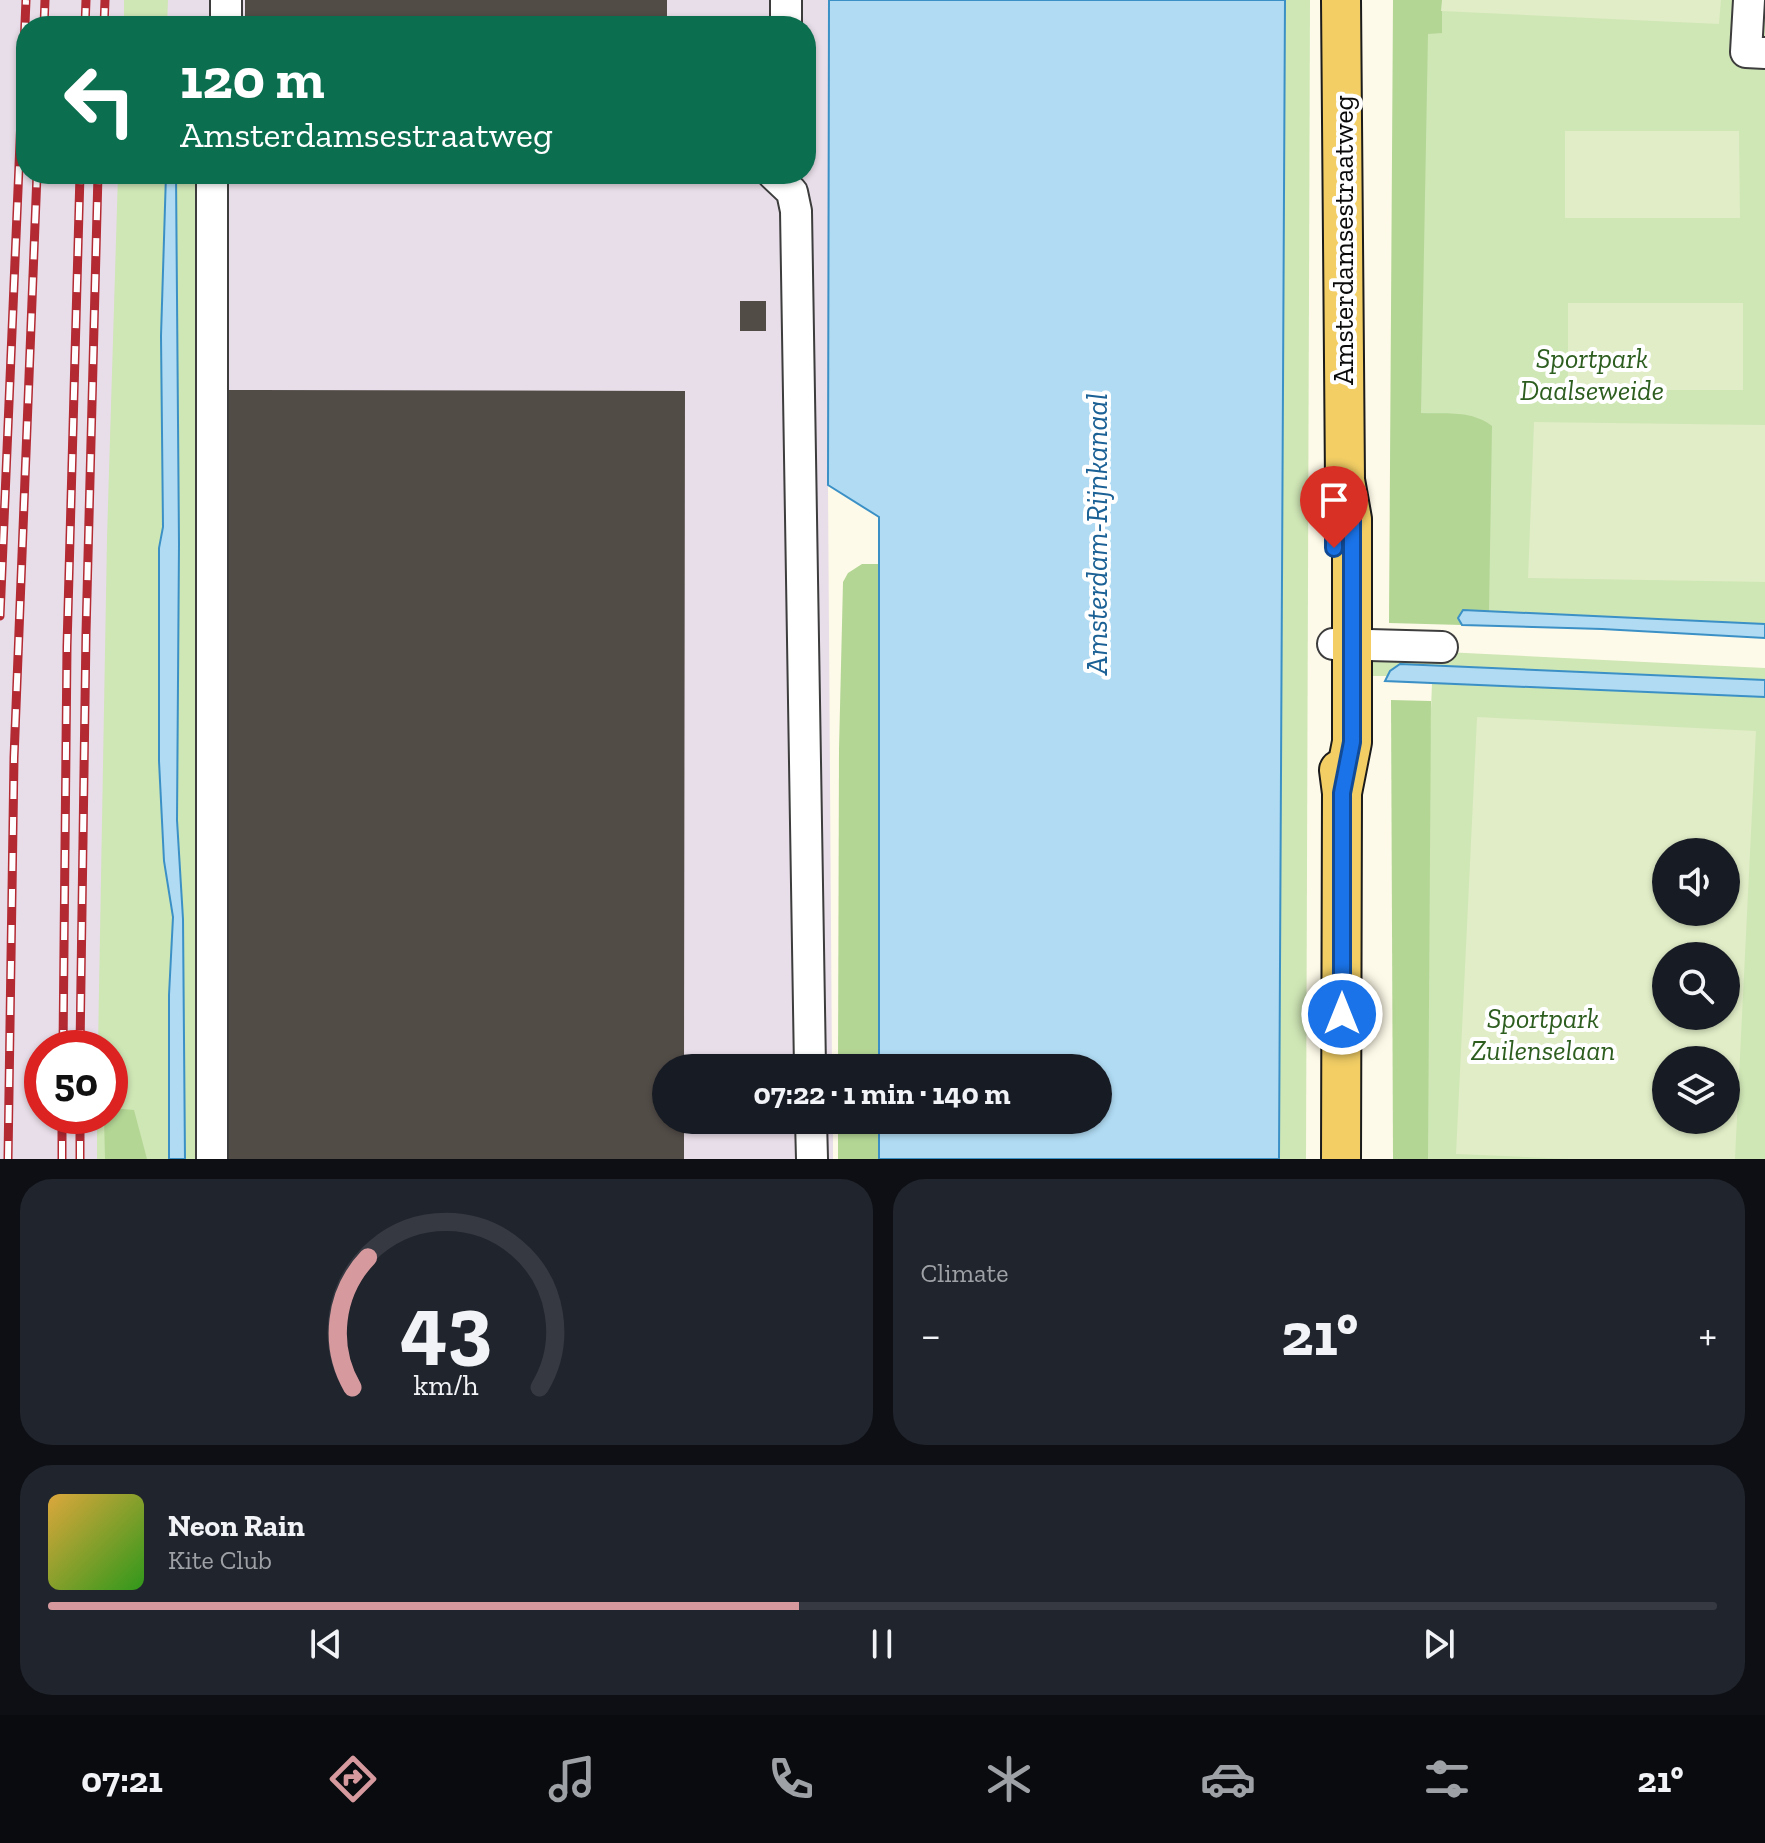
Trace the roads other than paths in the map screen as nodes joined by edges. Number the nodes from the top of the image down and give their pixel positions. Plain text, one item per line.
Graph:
1 (1341, 0) edge
2 (1749, 0) edge
3 (1765, 53) edge
4 (212, 184) edge
5 (784, 184) edge
6 (1343, 644) junction
7 (1442, 647) dead end
8 (810, 1054) edge
9 (811, 1134) edge
10 (212, 1159) edge
11 (812, 1159) edge
12 (1341, 1159) edge

1 - 6 main road, Amsterdamsestraatweg
2 - 3 street
4 - 10 street
5 - 8 street
6 - 7 street
6 - 12 main road, Amsterdamsestraatweg
9 - 11 street

